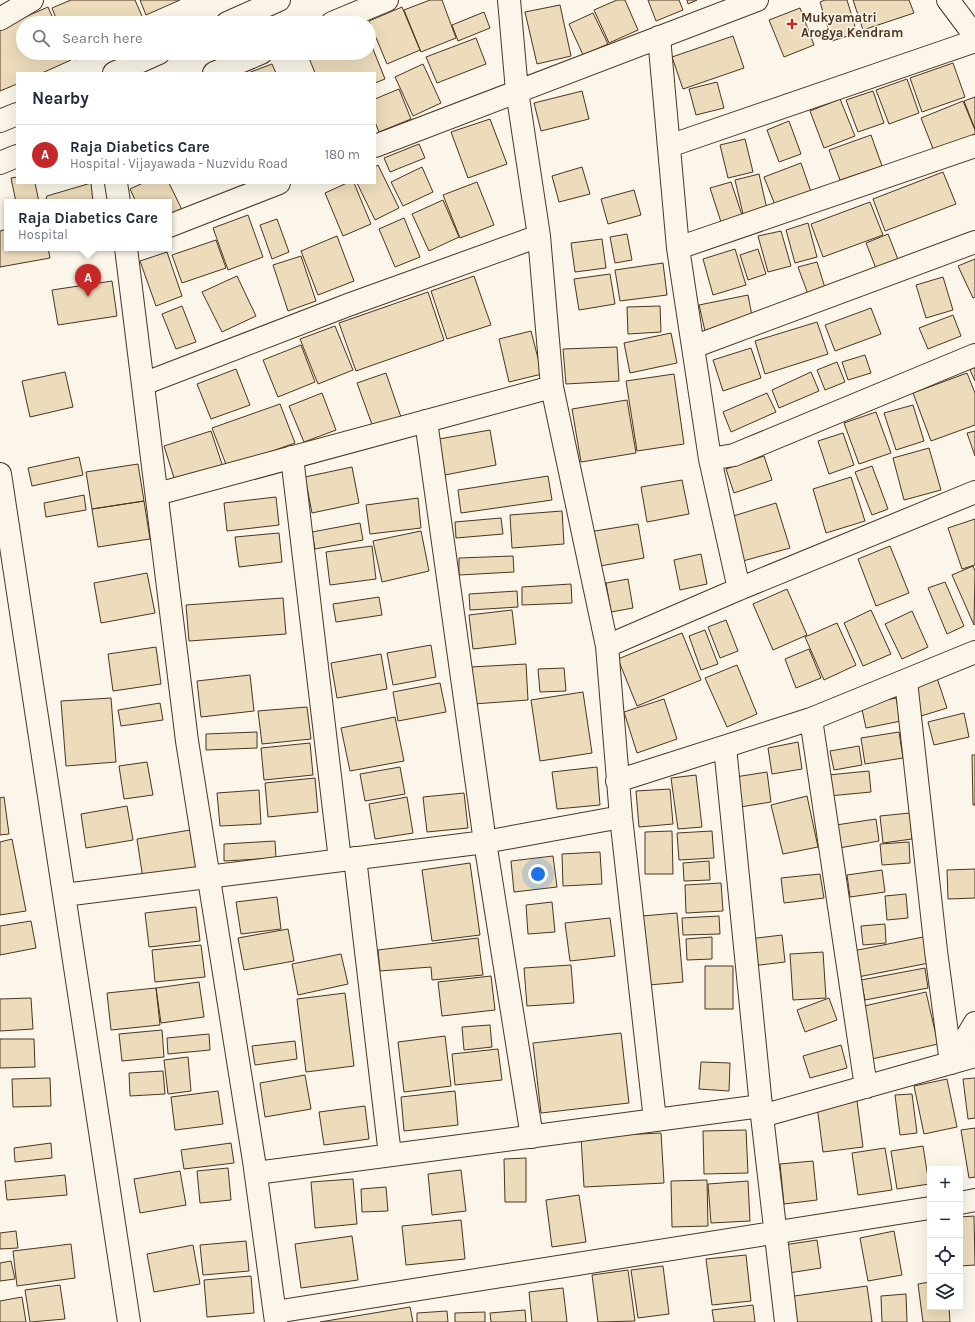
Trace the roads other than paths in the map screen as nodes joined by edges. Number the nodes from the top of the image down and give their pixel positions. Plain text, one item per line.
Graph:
1 (32, 0) edge
2 (279, 0) edge
3 (387, 0) edge
4 (510, 0) edge
5 (758, 0) edge
6 (948, 0) edge
7 (243, 16) edge
8 (349, 16) edge
9 (0, 19) edge
10 (975, 36) edge
11 (659, 37) junction
12 (975, 41) edge
13 (144, 60) edge
14 (245, 60) edge
15 (116, 72) edge
16 (216, 72) edge
17 (517, 91) junction
18 (16, 114) edge
19 (0, 121) edge
20 (376, 146) edge
21 (669, 146) junction
22 (975, 146) edge
23 (16, 156) edge
24 (0, 163) edge
25 (116, 184) edge
26 (276, 184) edge
27 (119, 199) edge
28 (172, 225) edge
29 (539, 236) junction
30 (975, 242) edge
31 (678, 248) junction
32 (126, 251) edge
33 (693, 347) junction
34 (975, 355) edge
35 (143, 384) junction
36 (552, 387) junction
37 (426, 421) junction
38 (292, 457) junction
39 (710, 459) junction
40 (0, 474) edge
41 (975, 492) edge
42 (156, 494) junction
43 (739, 589) junction
44 (607, 646) junction
45 (975, 652) edge
46 (906, 681) junction
47 (811, 719) junction
48 (725, 747) junction
49 (617, 781) junction
50 (621, 818) junction
51 (484, 842) junction
52 (348, 859) junction
53 (209, 876) junction
54 (64, 895) junction
55 (975, 1023) edge
56 (975, 1056) edge
57 (951, 1063) junction
58 (866, 1087) junction
59 (762, 1111) junction
60 (655, 1120) junction
61 (532, 1136) junction
62 (390, 1155) junction
63 (256, 1173) junction
64 (975, 1200) edge
65 (963, 1202) edge
66 (927, 1209) edge
67 (776, 1234) junction
68 (276, 1317) edge
69 (129, 1322) edge
70 (786, 1322) edge

1 - 9 street
2 - 7 street
3 - 8 street
4 - 17 street
5 - 11 street
6 - 10 street
11 - 17 street
11 - 21 street
12 - 21 street
13 - 15 street
14 - 16 street
17 - 20 street
17 - 29 street
18 - 19 street
21 - 31 street
22 - 31 street
23 - 24 street
25 - 27 street
26 - 28 street
29 - 35 street
29 - 36 street
30 - 33 street
31 - 33 street
32 - 35 street
33 - 39 street
34 - 39 street
35 - 42 street
36 - 37 street
36 - 44 street
37 - 38 street
37 - 51 street
38 - 42 street
38 - 52 street
39 - 43 street
40 - 54 street
41 - 43 street
42 - 53 street
43 - 44 street
44 - 49 street
45 - 46 street
46 - 47 street
46 - 57 street
47 - 48 street
47 - 58 street
48 - 49 street
48 - 59 street
49 - 50 street
50 - 51 street
50 - 60 street
51 - 52 street
51 - 61 street
52 - 53 street
52 - 62 street
53 - 54 street
53 - 63 street
54 - 69 street
55 - 57 street
56 - 57 street
57 - 58 street
58 - 59 street
59 - 60 street
59 - 67 street
60 - 61 street
61 - 62 street
62 - 63 street
63 - 68 street
64 - 65 street
66 - 67 street
67 - 68 street
67 - 70 street

